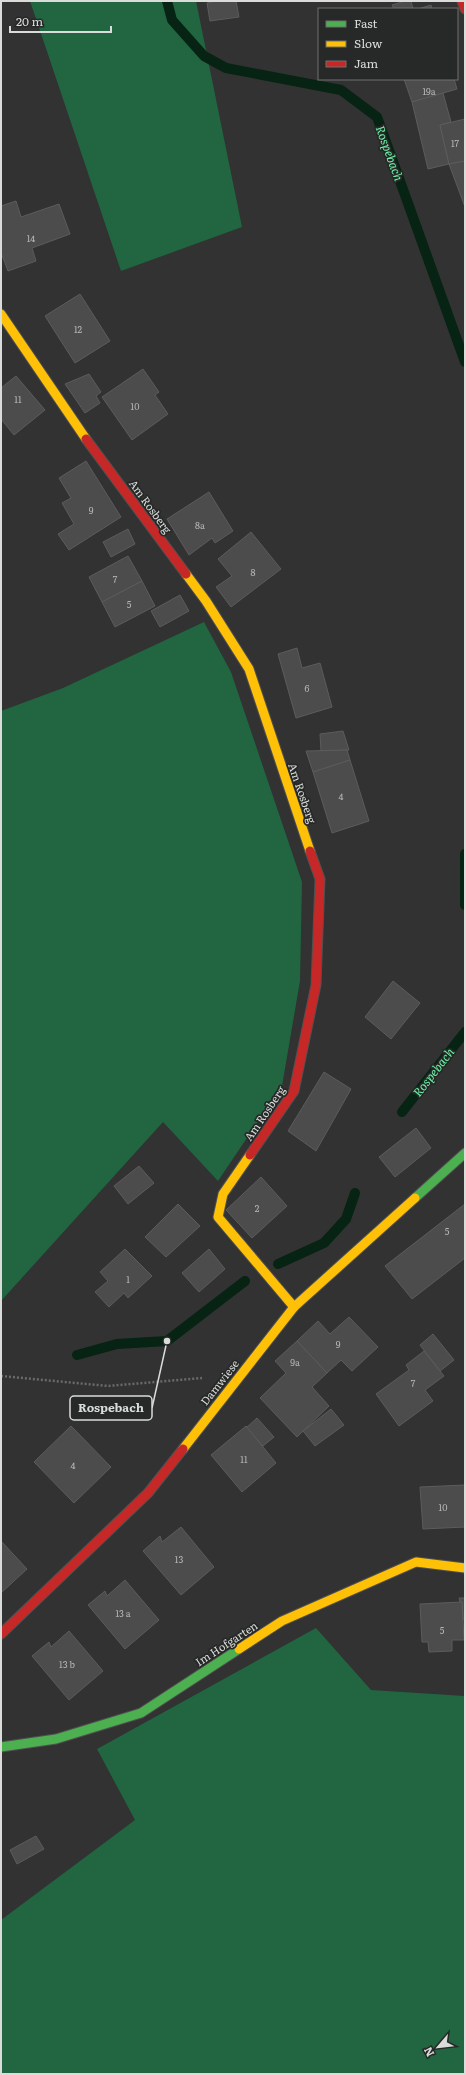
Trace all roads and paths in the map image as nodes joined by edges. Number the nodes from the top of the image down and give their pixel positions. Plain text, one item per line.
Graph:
1 (462, 1) edge
2 (465, 9) edge
3 (1, 314) edge
4 (465, 1153) edge
5 (294, 1307) junction
6 (240, 1374) junction
7 (1, 1376) edge
8 (465, 1568) edge
9 (1, 1634) edge
10 (1, 1747) edge

1 - 2 street
3 - 5 street, Am Rosberg
4 - 5 street, Damwiese
5 - 6 street, Damwiese
6 - 7 path
6 - 9 street, Damwiese
8 - 10 street, Im Hofgarten

